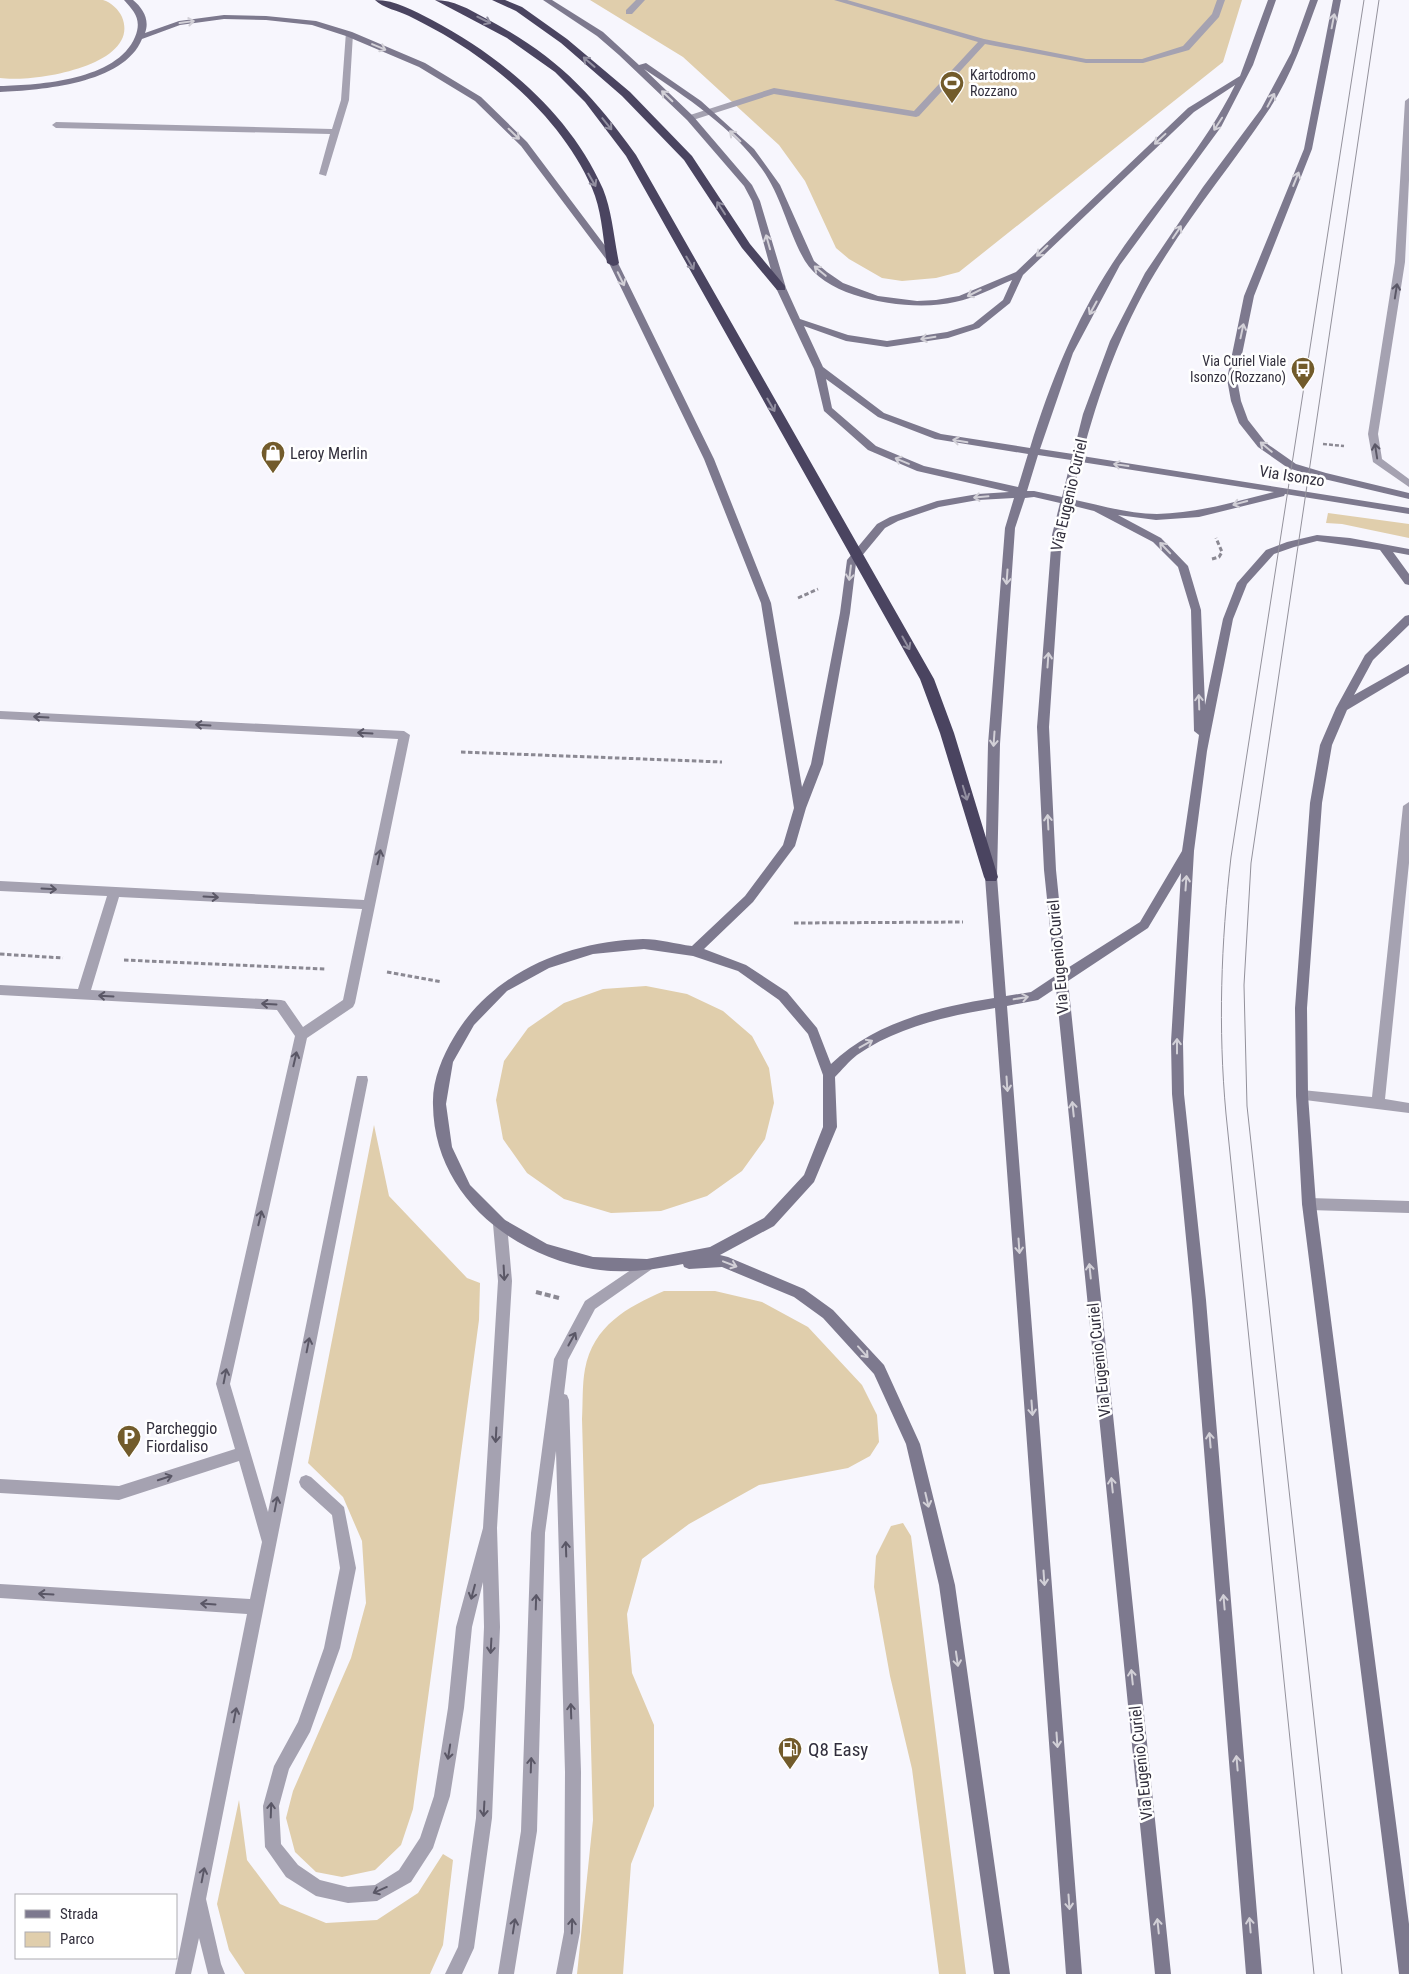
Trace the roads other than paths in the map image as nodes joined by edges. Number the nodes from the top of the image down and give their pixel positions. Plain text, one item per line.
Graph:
1 (128, 0) edge
2 (380, 0) edge
3 (440, 0) edge
4 (496, 0) edge
5 (547, 0) edge
6 (641, 0) edge
7 (838, 0) edge
8 (1221, 0) edge
9 (1272, 0) edge
10 (1314, 0) edge
11 (1337, 0) edge
12 (629, 12) dead end
13 (349, 34) junction
14 (140, 37) junction
15 (983, 41) junction
16 (622, 53) junction
17 (1241, 78) junction
18 (0, 89) edge
19 (1409, 101) edge
20 (709, 111) junction
21 (690, 118) junction
22 (56, 125) dead end
23 (336, 132) junction
24 (323, 174) dead end
25 (1405, 262) edge
26 (613, 263) junction
27 (1018, 274) junction
28 (781, 288) junction
29 (798, 321) junction
30 (820, 369) junction
31 (1409, 484) edge
32 (1287, 492) junction
33 (1034, 494) junction
34 (1409, 496) edge
35 (1097, 508) junction
36 (1409, 512) edge
37 (1383, 547) junction
38 (1409, 552) edge
39 (1409, 581) edge
40 (1409, 619) edge
41 (1409, 668) edge
42 (1342, 708) junction
43 (0, 715) edge
44 (1201, 750) junction
45 (1409, 806) edge
46 (800, 808) junction
47 (1188, 850) junction
48 (991, 877) junction
49 (0, 886) edge
50 (114, 892) junction
51 (369, 905) junction
52 (694, 951) junction
53 (0, 990) edge
54 (83, 995) junction
55 (301, 1035) junction
56 (829, 1075) junction
57 (362, 1080) dead end
58 (1302, 1095) junction
59 (1378, 1103) junction
60 (1409, 1108) edge
61 (1309, 1204) junction
62 (1409, 1207) edge
63 (500, 1224) junction
64 (647, 1265) junction
65 (561, 1360) junction
66 (244, 1453) junction
67 (306, 1482) dead end
68 (0, 1486) edge
69 (490, 1528) junction
70 (269, 1541) junction
71 (0, 1591) edge
72 (256, 1607) junction
73 (198, 1898) junction
74 (183, 1974) edge
75 (217, 1974) edge
76 (453, 1974) edge
77 (506, 1974) edge
78 (564, 1974) edge
79 (1002, 1974) edge
80 (1074, 1974) edge
81 (1163, 1974) edge
82 (1254, 1974) edge
83 (1407, 1974) edge

1 - 14 main road
2 -> 26 highway
3 -> 48 highway
28 -> 4 highway
5 - 16 main road
6 - 12 street
7 - 15 street
8 - 15 street
9 - 17 main road
81 -> 10 main road, Via Eugenio Curiel
34 -> 11 main road
14 -> 13 main road
13 - 23 street
13 -> 26 main road
14 - 18 main road
15 - 20 street
16 - 20 main road
21 -> 16 main road
17 -> 27 main road
17 -> 48 main road
19 - 25 street
20 - 21 street
27 -> 20 main road
28 -> 21 main road
22 - 23 street
23 - 24 street
31 -> 25 street
26 -> 46 main road
27 -> 29 main road
28 - 29 main road
29 - 30 main road
32 -> 30 main road, Via Isonzo
33 -> 30 main road
32 -> 35 main road
32 - 36 main road, Via Isonzo
33 - 35 main road
33 -> 46 main road
44 -> 35 main road
37 - 38 main road
37 - 39 main road
37 - 44 main road
40 - 42 main road
41 - 42 main road
42 - 58 main road
51 -> 43 street
44 - 47 main road
45 - 59 street
46 - 52 main road
56 -> 47 main road
82 -> 47 main road
48 -> 80 main road
49 -> 50 street
50 -> 51 street
50 - 54 street
51 - 55 street
52 - 56 main road
52 - 63 main road
53 - 54 street
55 -> 54 street
66 -> 55 street
56 - 64 main road
70 -> 57 street
58 - 59 street
58 - 61 main road
59 - 60 street
61 - 62 street
61 - 83 main road
63 - 64 main road
63 -> 69 street
65 -> 64 street
64 -> 79 main road
77 -> 65 street
78 -> 65 street
68 -> 66 street
66 - 70 street
69 -> 67 street
69 -> 76 street
70 - 72 street
72 -> 71 street
73 -> 72 street
73 - 74 street
73 - 75 street

